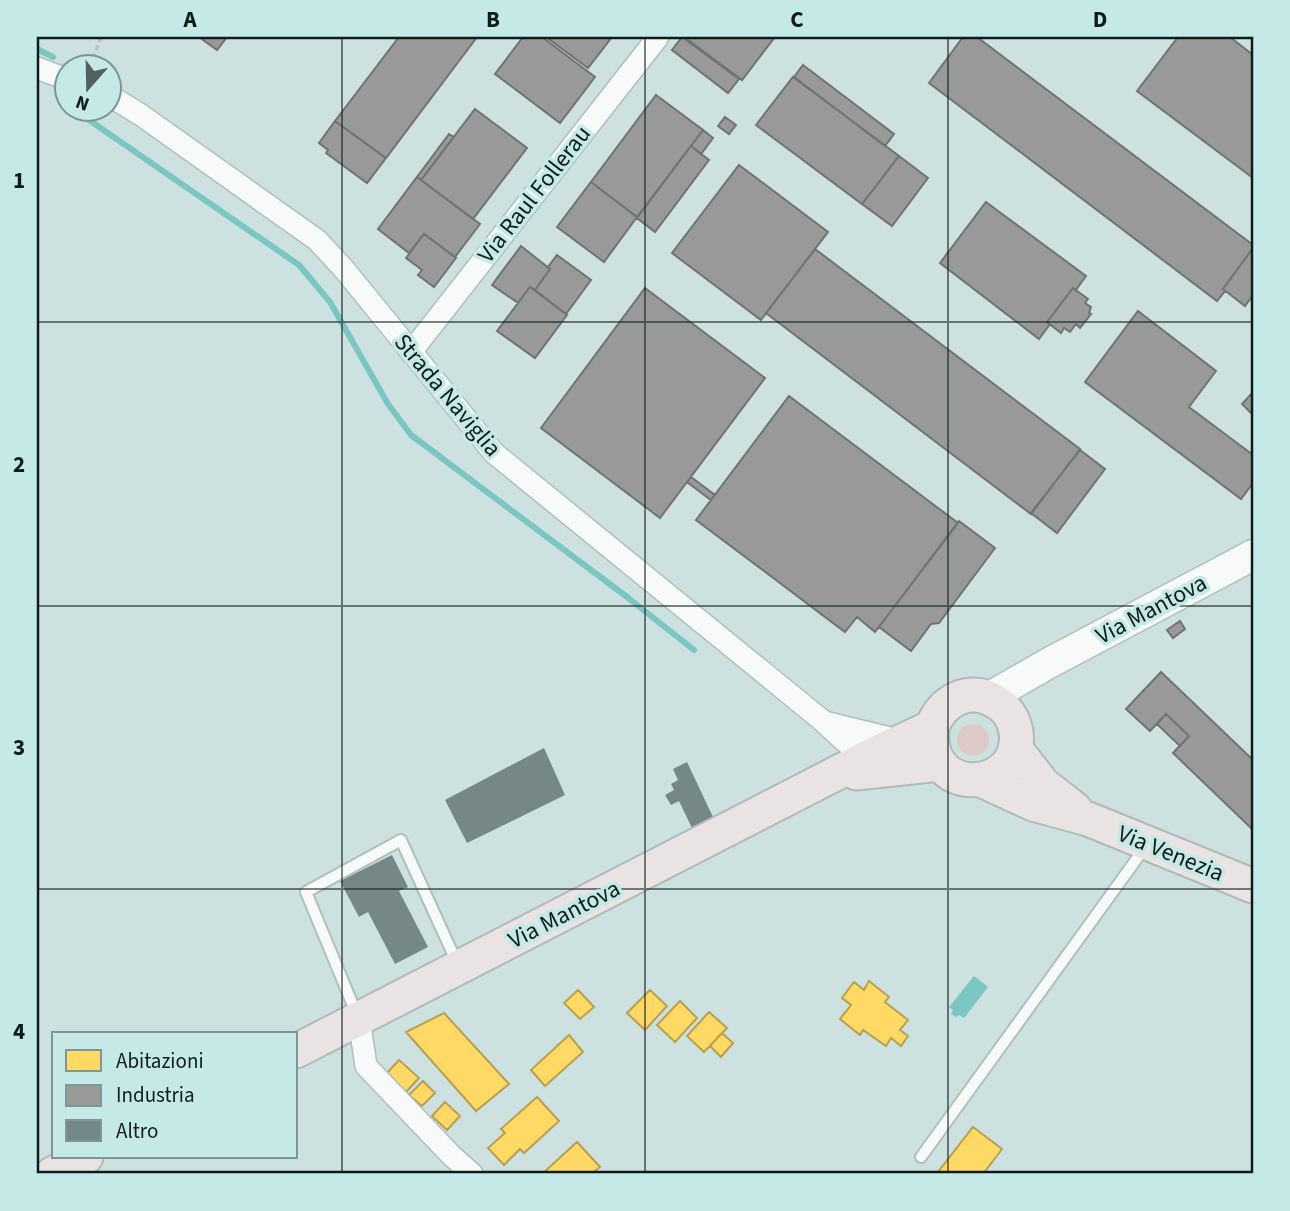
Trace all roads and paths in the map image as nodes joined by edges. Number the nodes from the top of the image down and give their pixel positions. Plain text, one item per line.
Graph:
1 (658, 37) edge
2 (122, 103) edge
3 (411, 352) junction
4 (1253, 555) edge
5 (1005, 721) junction
6 (824, 722) junction
7 (932, 727) junction
8 (902, 741) junction
9 (868, 757) junction
10 (937, 765) junction
11 (833, 776) junction
12 (981, 780) junction
13 (1088, 819) junction
14 (1147, 843) junction
15 (1253, 886) edge
16 (460, 967) junction
17 (359, 1019) junction
18 (298, 1050) edge
19 (921, 1157) dead end
20 (84, 1158) edge
21 (52, 1174) edge
22 (472, 1174) edge

1 - 3 street, Via Raul Follerau
2 - 3 street, Strada Naviglia
3 - 6 street, Strada Naviglia
4 - 5 main road, Via Mantova
5 - 7 main road, Via Mantova
5 - 12 main road, Via Mantova
5 - 13 main road, Via Venezia
6 - 8 street, Strada Naviglia
6 - 9 street, Strada Naviglia
7 - 8 main road, Via Mantova
7 - 10 main road
8 - 9 main road, Via Mantova
9 - 10 street, Strada Naviglia
9 - 11 main road, Via Mantova
10 - 11 main road, Via Mantova
10 - 12 main road
11 - 16 main road, Via Mantova
12 - 13 main road, Via Venezia
13 - 14 main road, Via Venezia
14 - 15 main road, Via Venezia
14 - 19 lane
16 - 17 main road, Via Mantova
16 - 17 lane
17 - 18 main road, Via Mantova
17 - 22 street
20 - 21 main road

